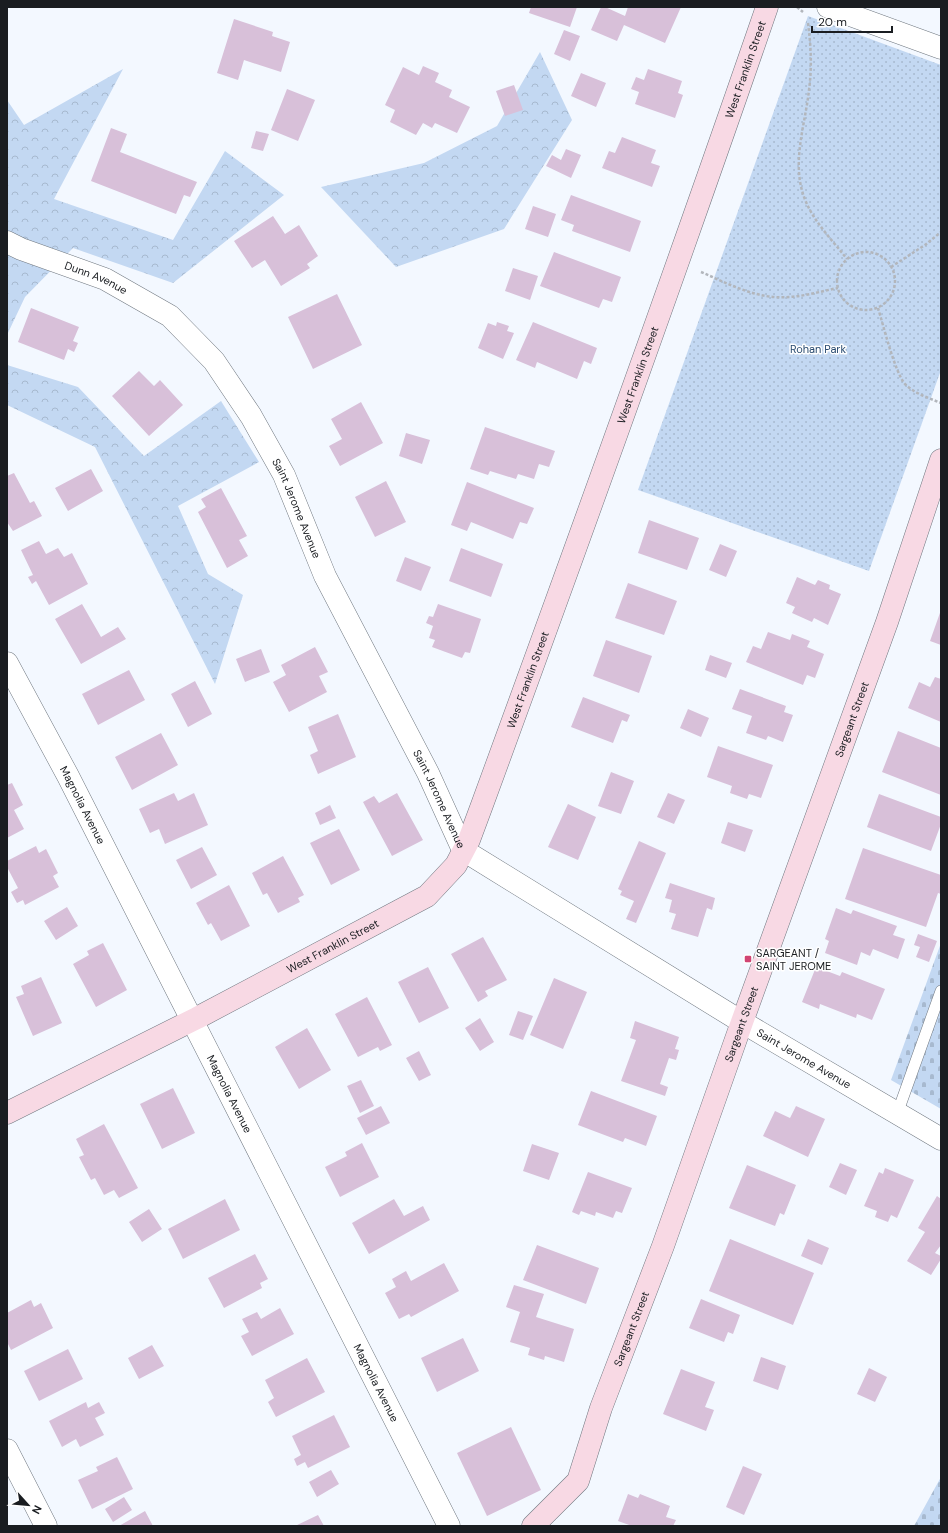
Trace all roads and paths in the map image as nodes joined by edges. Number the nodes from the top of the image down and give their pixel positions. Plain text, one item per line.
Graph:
1 (767, 7) edge
2 (798, 7) edge
3 (828, 7) edge
4 (941, 48) edge
5 (941, 232) edge
6 (7, 242) edge
7 (847, 259) junction
8 (678, 263) junction
9 (892, 267) junction
10 (838, 288) junction
11 (878, 308) junction
12 (179, 325) joint
13 (941, 403) edge
14 (941, 460) edge
15 (7, 663) edge
16 (464, 850) junction
17 (941, 991) edge
18 (192, 1020) junction
19 (742, 1022) junction
20 (7, 1113) edge
21 (897, 1114) junction
22 (941, 1139) edge
23 (7, 1450) edge
24 (46, 1526) edge
25 (449, 1526) edge
26 (533, 1526) edge

1 - 8 street, West Franklin Street
2 - 7 path
3 - 4 street
5 - 9 path
6 - 12 street, Dunn Avenue
7 - 9 path
7 - 10 path
8 - 10 path
8 - 16 street, West Franklin Street
9 - 11 path
10 - 11 path
11 - 13 path
12 - 16 street, Saint Jerome Avenue
14 - 19 street, Sargeant Street
15 - 18 street, Magnolia Avenue
16 - 18 street, West Franklin Street
16 - 19 street, Saint Jerome Avenue
17 - 21 lane
18 - 20 street, West Franklin Street
18 - 25 street, Magnolia Avenue
19 - 21 street, Saint Jerome Avenue
19 - 26 street, Sargeant Street
21 - 22 street, Saint Jerome Avenue
23 - 24 street

